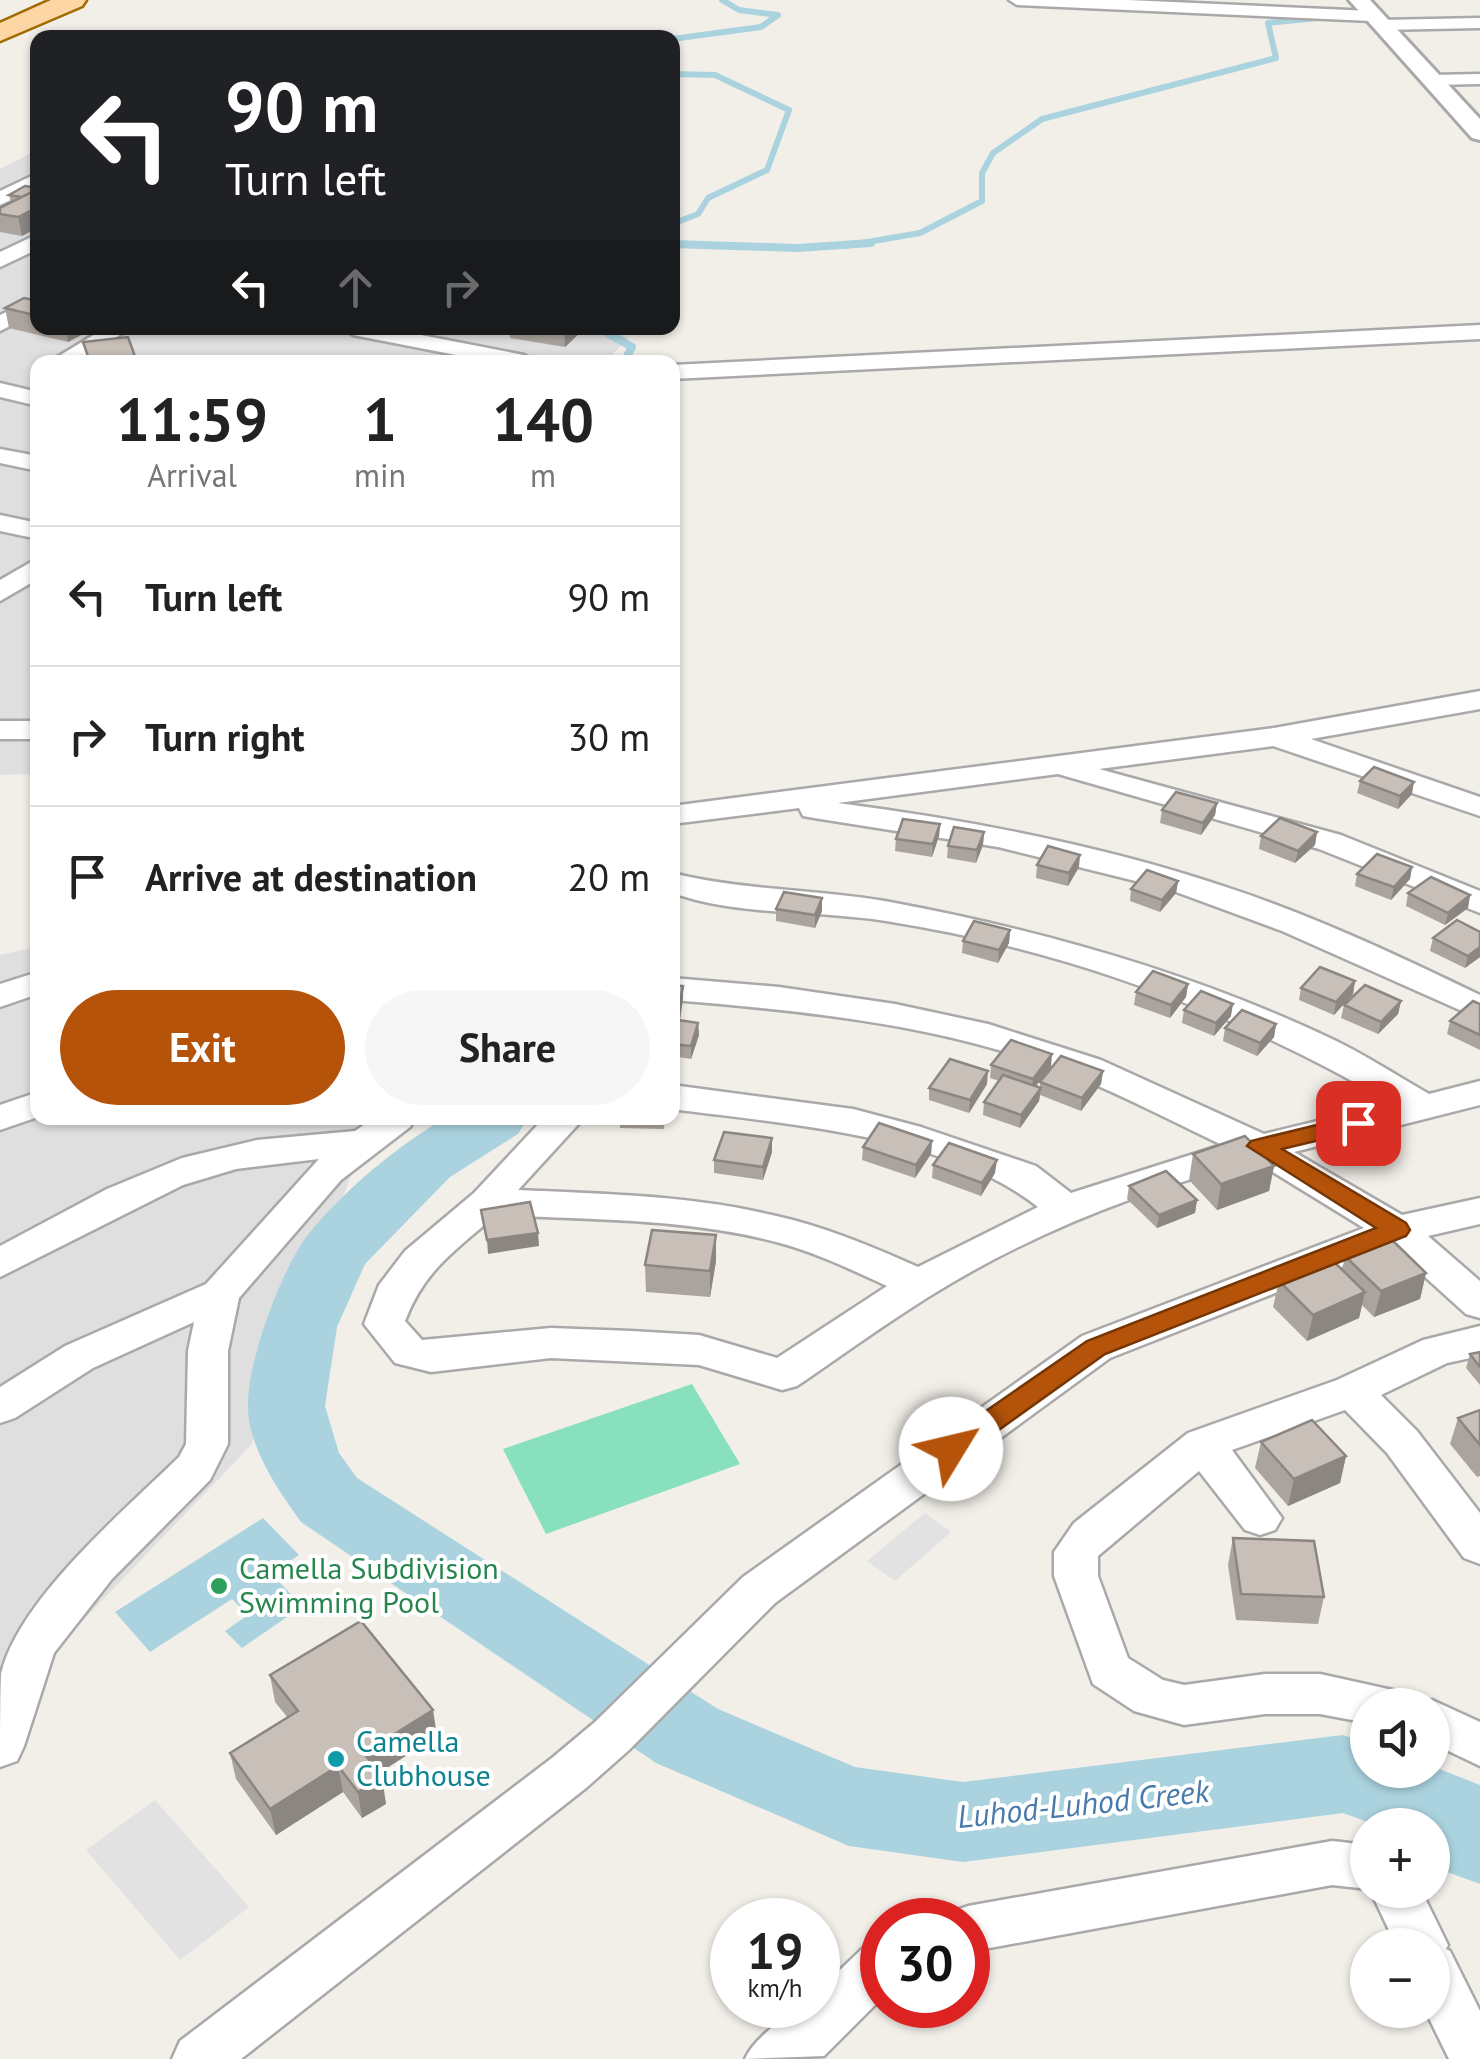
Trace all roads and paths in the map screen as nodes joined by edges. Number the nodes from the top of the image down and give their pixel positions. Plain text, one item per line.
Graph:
1 (73, 0) edge
2 (1017, 0) edge
3 (1448, 6) dead end
4 (1370, 14) edge
5 (1472, 23) edge
6 (0, 32) edge
7 (1480, 79) edge
8 (1431, 80) junction
9 (1480, 133) edge
10 (30, 184) edge
11 (0, 198) edge
12 (30, 244) edge
13 (0, 260) edge
14 (30, 307) edge
15 (0, 324) edge
16 (1480, 332) edge
17 (108, 335) edge
18 (379, 335) edge
19 (493, 335) edge
20 (73, 355) edge
21 (456, 355) edge
22 (467, 355) edge
23 (680, 372) edge
24 (30, 380) edge
25 (5, 391) edge
26 (30, 398) edge
27 (0, 456) edge
28 (30, 462) edge
29 (0, 522) edge
30 (30, 529) edge
31 (30, 572) edge
32 (0, 593) edge
33 (1479, 701) edge
34 (0, 730) edge
35 (30, 730) edge
36 (1274, 737) junction
37 (30, 748) edge
38 (25, 760) dead end
39 (1050, 764) junction
40 (764, 803) junction
41 (1480, 807) edge
42 (680, 814) edge
43 (680, 885) edge
44 (1480, 903) edge
45 (30, 985) edge
46 (680, 989) edge
47 (0, 996) edge
48 (1480, 1008) edge
49 (1480, 1094) edge
50 (680, 1098) edge
51 (30, 1107) edge
52 (1424, 1107) junction
53 (0, 1118) edge
54 (387, 1125) edge
55 (558, 1125) edge
56 (363, 1143) junction
57 (1259, 1146) junction
58 (486, 1202) junction
59 (1066, 1209) junction
60 (1480, 1211) edge
61 (1397, 1230) junction
62 (0, 1263) edge
63 (919, 1284) junction
64 (220, 1294) junction
65 (1480, 1304) edge
66 (1480, 1341) edge
67 (1352, 1391) junction
68 (0, 1407) edge
69 (1203, 1444) junction
70 (1260, 1518) dead end
71 (1480, 1546) edge
72 (1350, 1700) edge
73 (1450, 1729) edge
74 (1480, 1745) edge
75 (0, 1746) edge
76 (1350, 1866) edge
77 (990, 1924) edge
78 (860, 1985) edge
79 (1450, 2005) edge
80 (222, 2052) edge
81 (772, 2059) edge
82 (1476, 2059) edge

1 - 6 main road
2 - 4 street
3 - 5 street
4 - 5 street
4 - 8 street
7 - 8 street
8 - 9 street
10 - 11 street
12 - 13 street
14 - 15 street
16 - 23 street
17 - 20 street
18 - 21 street
19 - 22 street
24 - 25 street
25 - 26 street
27 - 28 street
29 - 30 street
31 - 32 street
33 - 36 street
34 - 35 street
36 - 39 street
36 - 41 street
37 - 38 street
39 - 40 street
39 - 44 street
40 - 42 street
40 - 48 street
43 - 52 street
45 - 47 street
46 - 57 street
49 - 52 street
50 - 59 street
51 - 53 street
52 - 57 street
54 - 56 street
55 - 58 street
56 - 62 street
56 - 64 street
57 - 59 street
57 - 61 street
58 - 63 street
58 - 63 street
59 - 63 street
60 - 61 street
61 - 65 street
61 - 80 street
64 - 68 street
64 - 75 street
66 - 67 street
67 - 69 street
67 - 71 street
69 - 70 street
69 - 72 street
73 - 74 street
76 - 77 street
78 - 81 street
79 - 82 street

